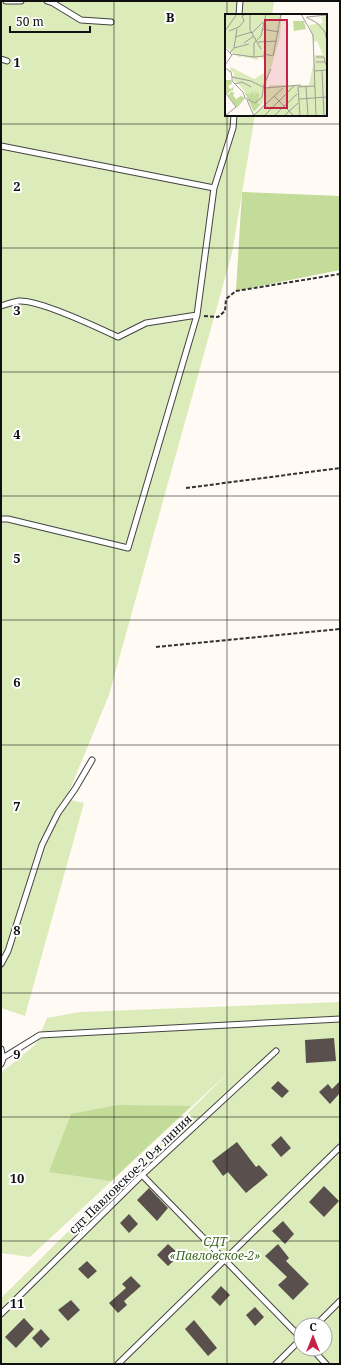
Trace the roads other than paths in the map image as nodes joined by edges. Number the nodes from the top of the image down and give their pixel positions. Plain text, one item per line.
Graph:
1 (6, 1) edge
2 (21, 1) edge
3 (47, 1) edge
4 (240, 1) edge
5 (239, 14) edge
6 (111, 22) dead end
7 (1, 59) edge
8 (7, 61) dead end
9 (234, 116) edge
10 (1, 146) edge
11 (214, 188) junction
12 (1, 306) edge
13 (197, 315) junction
14 (1, 519) edge
15 (92, 760) dead end
16 (1, 964) edge
17 (340, 1019) edge
18 (1, 1049) edge
19 (276, 1051) dead end
20 (2, 1061) edge
21 (340, 1147) edge
22 (142, 1175) junction
23 (224, 1260) junction
24 (340, 1301) edge
25 (1, 1314) edge
26 (324, 1317) edge
27 (293, 1331) edge
28 (293, 1347) edge
29 (118, 1364) edge
30 (276, 1364) edge

1 - 2 lane
3 - 6 lane
4 - 5 lane
7 - 8 lane
9 - 11 lane
10 - 11 lane
11 - 13 lane
12 - 13 lane
13 - 14 lane
15 - 16 lane
17 - 20 lane
18 - 20 lane
19 - 22 lane, сдт Павловское-2 0-я линия
21 - 23 lane
22 - 23 lane
22 - 25 lane, сдт Павловское-2 0-я линия
23 - 27 lane
23 - 29 lane
24 - 26 lane
28 - 30 lane

